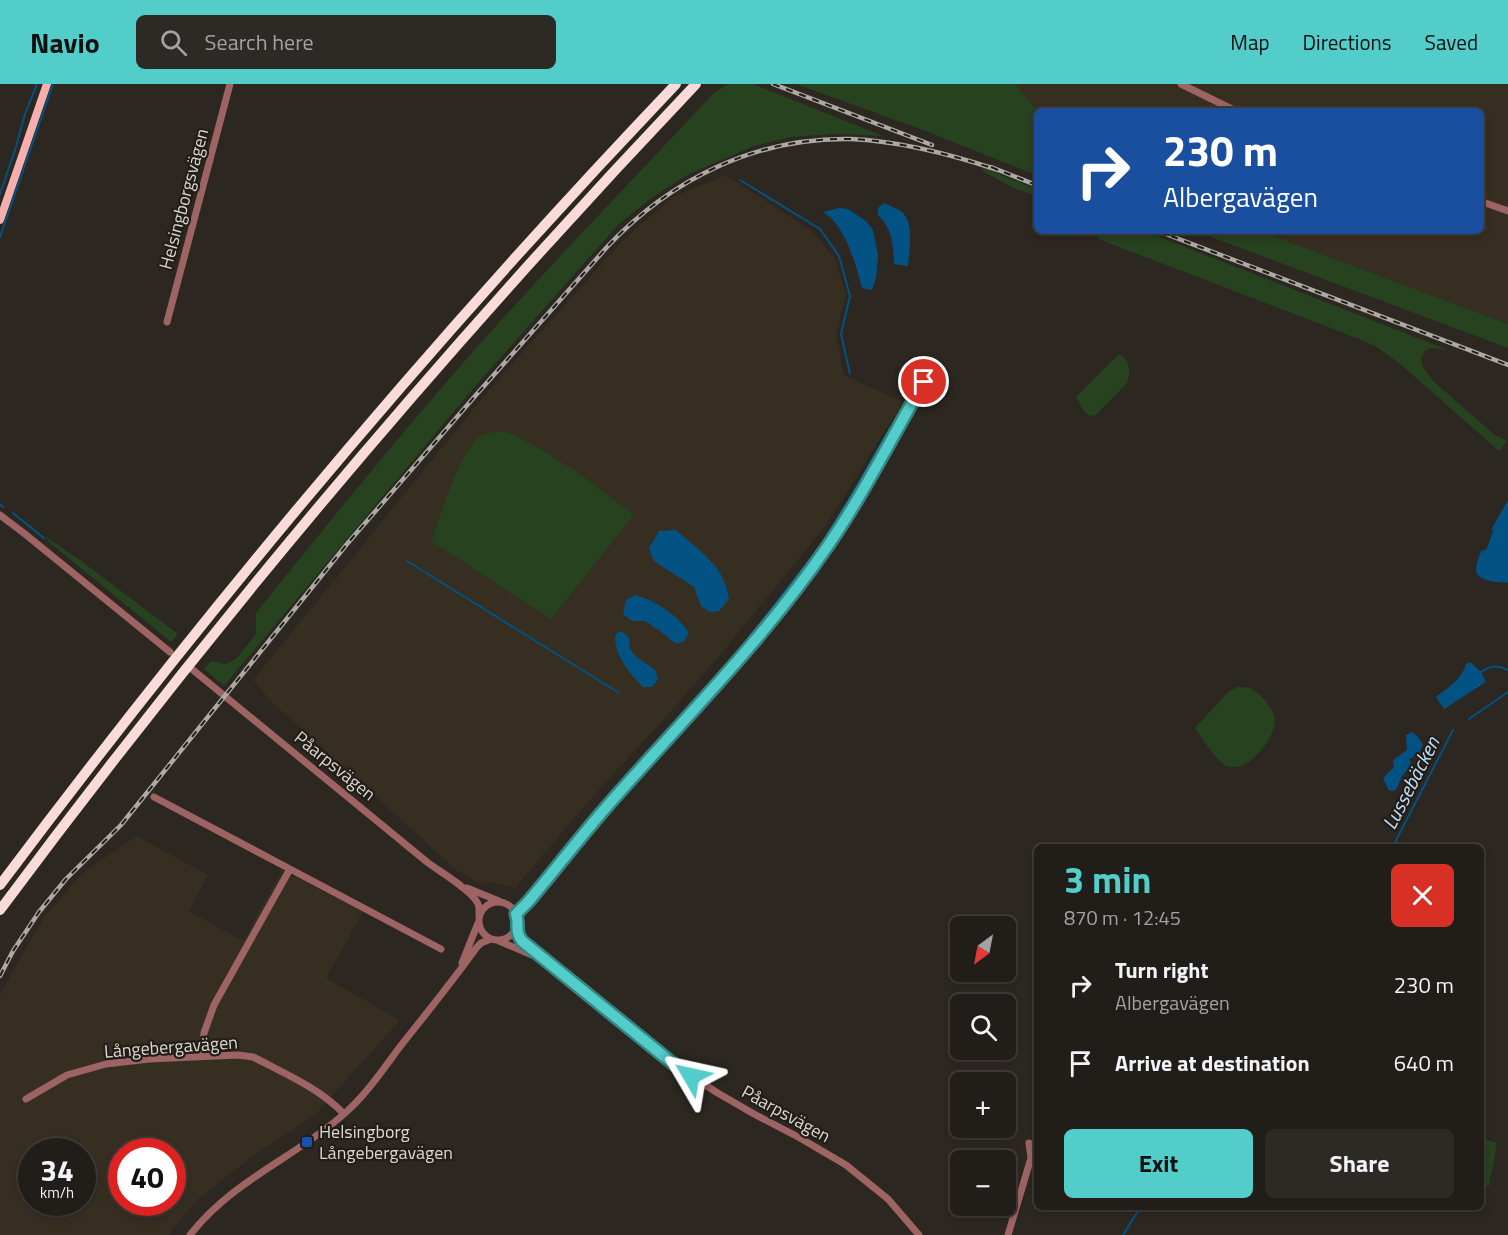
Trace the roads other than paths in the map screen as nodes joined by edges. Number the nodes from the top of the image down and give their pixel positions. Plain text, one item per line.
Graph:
1 (47, 84) edge
2 (230, 84) edge
3 (676, 84) edge
4 (696, 84) edge
5 (1181, 84) edge
6 (1230, 108) edge
7 (1484, 202) edge
8 (1508, 211) edge
9 (0, 220) edge
10 (167, 322) dead end
11 (924, 382) dead end
12 (0, 515) edge
13 (170, 652) dead end
14 (193, 670) dead end
15 (154, 797) dead end
16 (290, 869) junction
17 (458, 884) junction
18 (0, 885) edge
19 (501, 902) junction
20 (0, 910) edge
21 (516, 914) junction
22 (479, 918) junction
23 (516, 928) junction
24 (495, 940) junction
25 (441, 949) dead end
26 (545, 961) junction
27 (456, 974) junction
28 (202, 1056) junction
29 (26, 1099) dead end
30 (344, 1114) junction
31 (1029, 1143) dead end
32 (190, 1235) edge
33 (919, 1235) edge
34 (1008, 1235) edge

1 - 9 main road
2 - 10 street, Helsingborgsvägen
3 - 18 highway
4 - 20 highway
5 - 6 street
7 - 8 street
11 - 21 street
12 - 13 street
14 - 17 street, Påarpsvägen
15 - 16 street
16 - 25 street
16 - 28 street
17 - 19 street, Påarpsvägen
17 - 22 street, Påarpsvägen
19 - 21 street
19 - 22 street
21 - 23 street
22 - 24 street
22 - 27 street
23 - 24 street
23 - 26 street, Påarpsvägen
24 - 26 street, Påarpsvägen
24 - 27 street
26 - 33 street, Påarpsvägen
27 - 30 street
28 - 29 street, Långebergavägen
28 - 30 street, Långebergavägen
30 - 32 street
31 - 34 street

